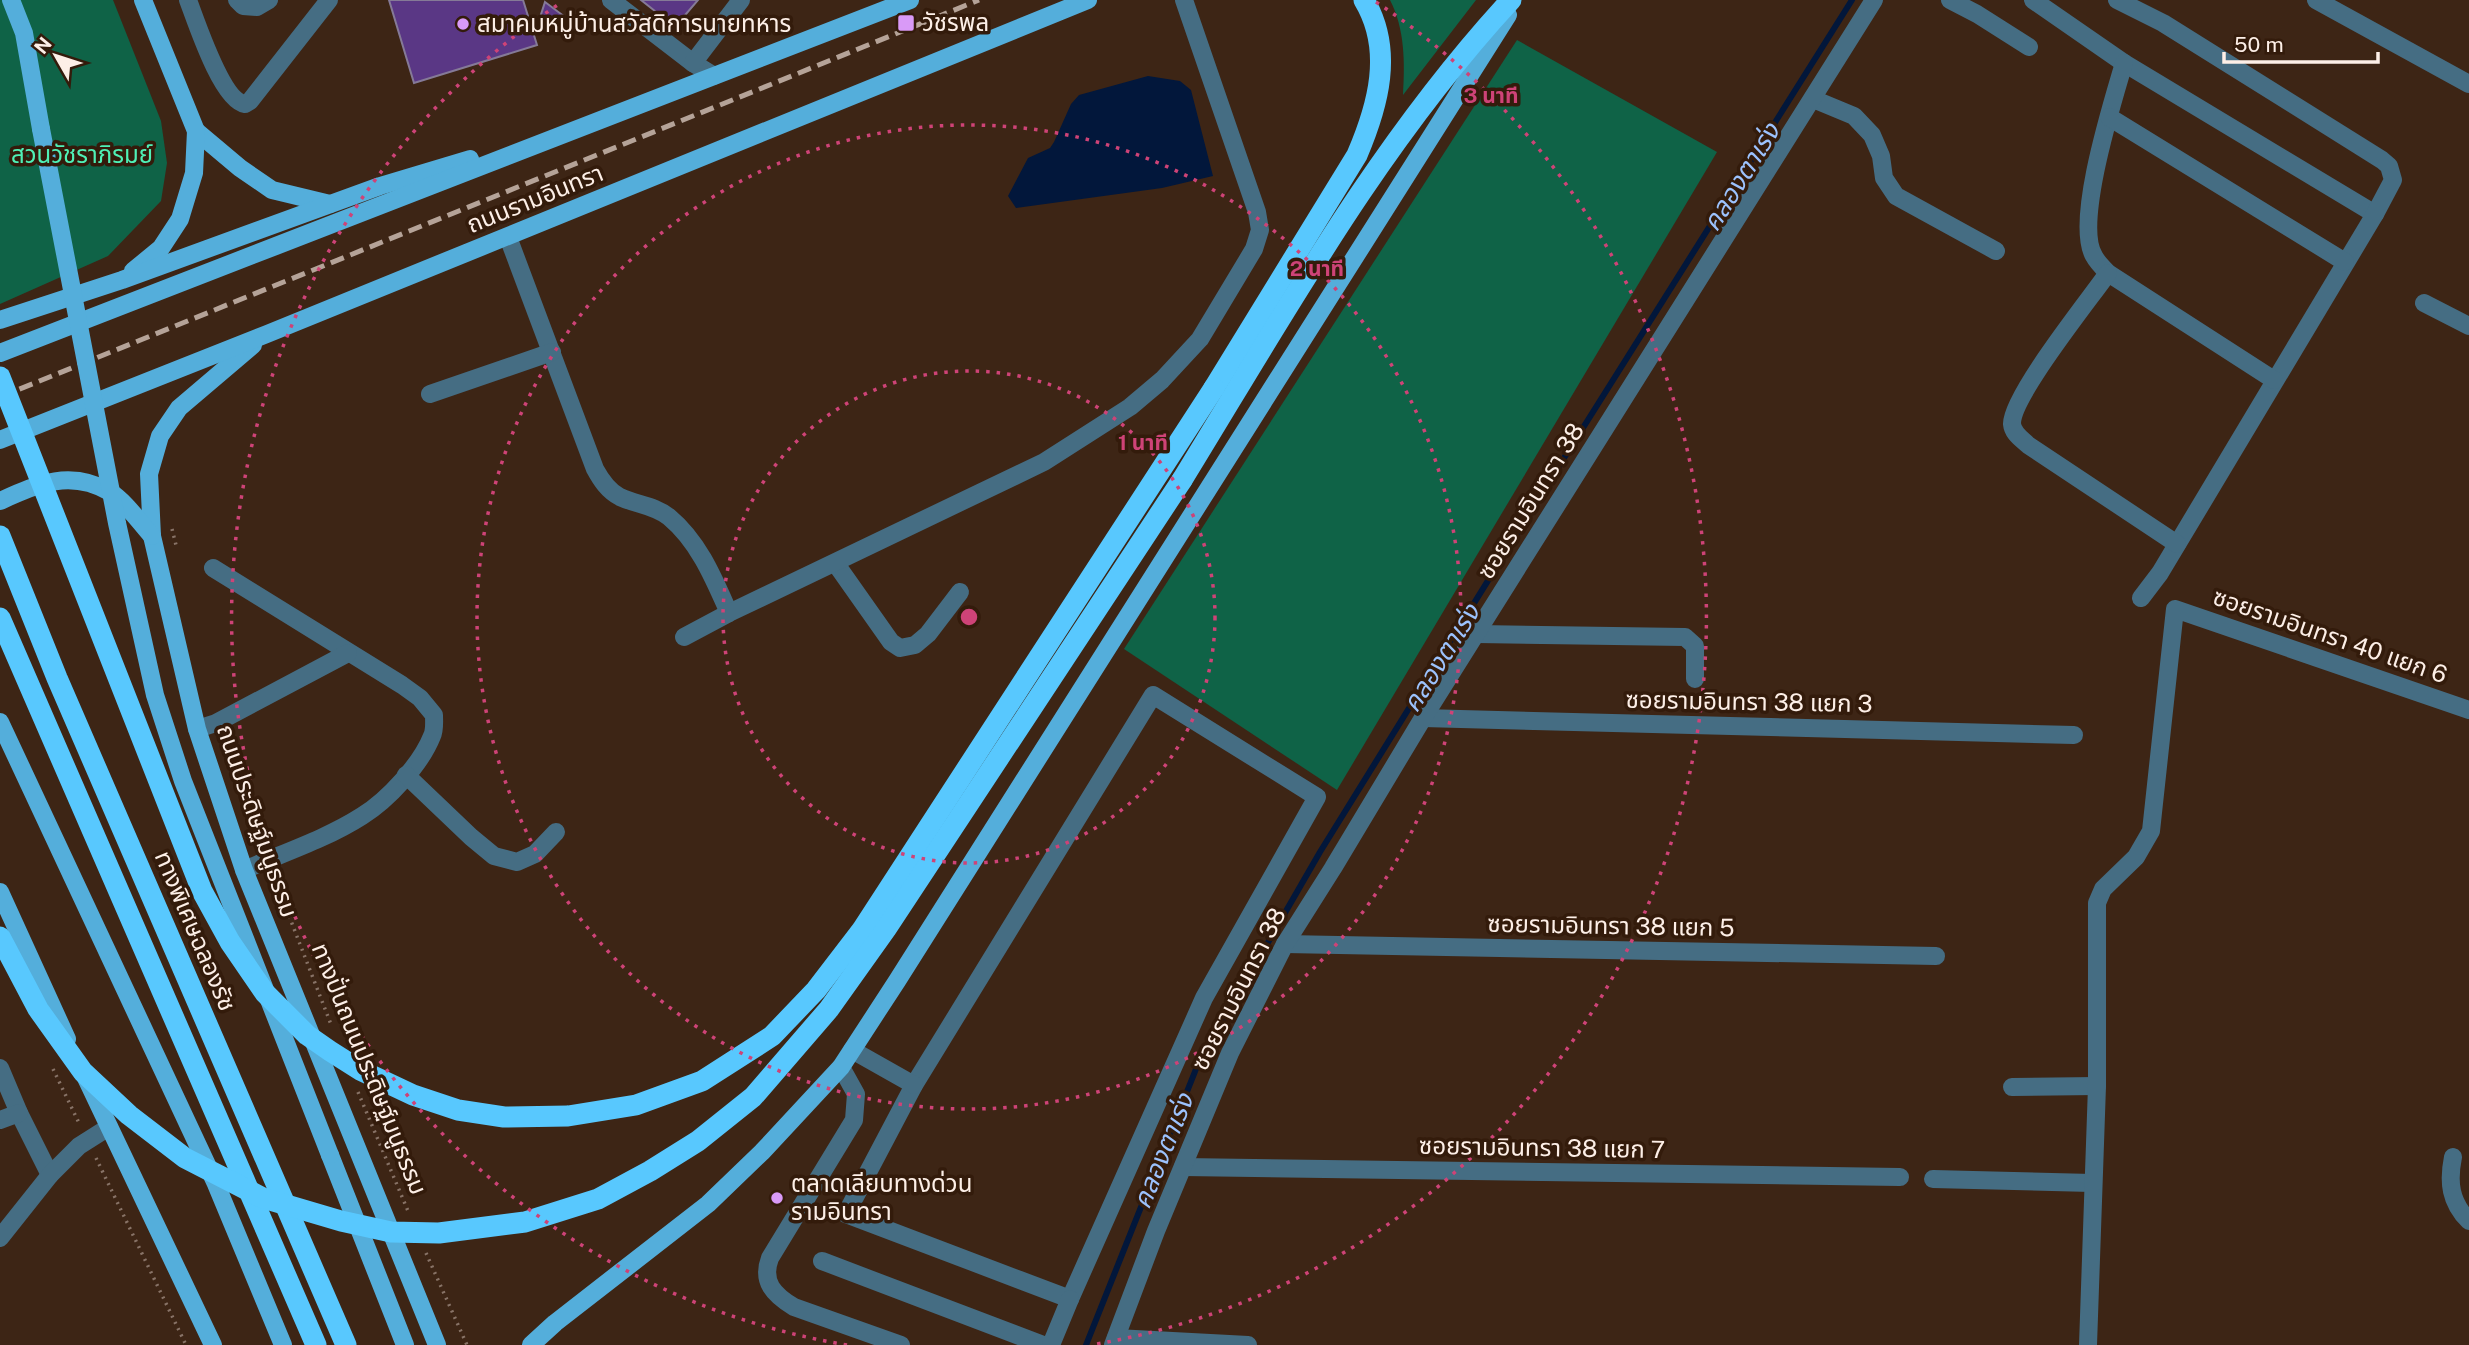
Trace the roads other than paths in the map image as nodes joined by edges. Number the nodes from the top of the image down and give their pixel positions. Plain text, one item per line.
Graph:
1 (11, 0) edge
2 (142, 0) edge
3 (188, 0) edge
4 (237, 0) edge
5 (269, 0) edge
6 (329, 0) edge
7 (611, 0) edge
8 (741, 0) edge
9 (910, 0) edge
10 (1088, 0) edge
11 (1184, 0) edge
12 (1364, 0) edge
13 (1511, 0) edge
14 (1517, 0) edge
15 (1874, 0) edge
16 (1950, 0) edge
17 (2033, 0) edge
18 (2117, 0) edge
19 (2316, 0) edge
20 (2029, 47) dead end
21 (693, 63) junction
22 (2124, 63) junction
23 (714, 76) junction
24 (2469, 83) edge
25 (1813, 99) junction
26 (2109, 117) junction
27 (196, 131) junction
28 (560, 134) junction
29 (330, 204) junction
30 (2375, 214) junction
31 (508, 237) junction
32 (1996, 251) dead end
33 (2345, 261) junction
34 (2108, 273) junction
35 (122, 280) junction
36 (2424, 303) dead end
37 (0, 320) edge
38 (2469, 326) edge
39 (267, 334) junction
40 (552, 352) junction
41 (0, 353) edge
42 (0, 377) edge
43 (2274, 380) junction
44 (430, 394) dead end
45 (0, 440) edge
46 (0, 501) edge
47 (0, 536) edge
48 (152, 536) junction
49 (2177, 544) junction
50 (836, 564) junction
51 (213, 568) dead end
52 (960, 592) dead end
53 (2141, 597) dead end
54 (729, 613) junction
55 (0, 618) edge
56 (1477, 634) junction
57 (684, 637) dead end
58 (348, 653) junction
59 (1696, 679) dead end
60 (2469, 710) edge
61 (1423, 718) junction
62 (0, 722) edge
63 (197, 729) junction
64 (2074, 735) dead end
65 (406, 775) junction
66 (556, 832) dead end
67 (244, 870) junction
68 (0, 892) edge
69 (0, 937) edge
70 (1285, 944) junction
71 (1936, 957) dead end
72 (852, 1050) junction
73 (841, 1067) junction
74 (0, 1068) edge
75 (914, 1085) junction
76 (2097, 1086) junction
77 (2012, 1087) dead end
78 (19, 1113) junction
79 (0, 1120) edge
80 (109, 1127) junction
81 (2453, 1157) dead end
82 (1183, 1167) junction
83 (50, 1175) junction
84 (1900, 1177) dead end
85 (1933, 1179) dead end
86 (2092, 1183) junction
87 (2469, 1221) edge
88 (0, 1238) edge
89 (822, 1261) dead end
90 (1070, 1299) junction
91 (1114, 1341) edge
92 (213, 1345) edge
93 (282, 1345) edge
94 (316, 1345) edge
95 (346, 1345) edge
96 (405, 1345) edge
97 (438, 1345) edge
98 (531, 1345) edge
99 (901, 1345) edge
100 (1043, 1345) edge
101 (1051, 1345) edge
102 (1248, 1345) edge
103 (2088, 1345) edge

1 - 96 main road, bridge
2 - 27 main road
3 - 6 street
4 - 5 street
7 - 21 street
8 - 21 street
9 - 23 main road, ถนนรามอินทรา
10 - 31 main road, ถนนรามอินทรา
11 - 50 street
12 - 42 highway, bridge
13 - 69 highway, bridge
14 - 72 main road
15 - 25 street, ซอยรามอินทรา 38
16 - 20 street
17 - 22 street
18 - 30 street
19 - 24 street
21 - 23 street
22 - 26 street
22 - 30 street
23 - 28 main road, ถนนรามอินทรา
25 - 32 street
25 - 56 street, ซอยรามอินทรา 38
26 - 33 street
26 - 34 street
27 - 29 main road
27 - 35 main road
28 - 29 main road
28 - 41 main road, ถนนรามอินทรา
29 - 35 main road
30 - 33 street
31 - 39 main road, ถนนรามอินทรา
31 - 40 street
33 - 43 street
34 - 43 street
34 - 49 street
35 - 37 main road
36 - 38 street
39 - 45 main road, ถนนรามอินทรา
39 - 48 main road, ถนนประดิษฐ์มนูธรรม
40 - 44 street
40 - 54 street
43 - 49 street
46 - 48 main road
47 - 95 highway, ทางพิเศษฉลองรัช
48 - 63 main road, ถนนประดิษฐ์มนูธรรม
49 - 53 street
50 - 52 street
50 - 54 street
51 - 58 street
54 - 57 street
55 - 94 highway
56 - 59 street
56 - 61 street, ซอยรามอินทรา 38
58 - 63 street
58 - 65 street
60 - 76 street, ซอยรามอินทรา 40 แยก 6
61 - 64 street, ซอยรามอินทรา 38 แยก 3
61 - 70 street, ซอยรามอินทรา 38
62 - 93 main road
63 - 67 main road, ถนนประดิษฐ์มนูธรรม
65 - 66 street
65 - 67 street
67 - 97 main road, ถนนประดิษฐ์มนูธรรม
68 - 80 main road
70 - 71 street, ซอยรามอินทรา 38 แยก 5
70 - 82 street, ซอยรามอินทรา 38
72 - 73 main road
72 - 75 street
73 - 98 main road
73 - 99 street
74 - 78 street
75 - 90 street
75 - 90 street
76 - 77 street
76 - 86 street
78 - 79 street
78 - 83 street
80 - 83 street
80 - 92 main road
81 - 87 street
82 - 84 street, ซอยรามอินทรา 38 แยก 7
82 - 91 street, ซอยรามอินทรา 38
83 - 88 street
85 - 86 street
86 - 103 street
89 - 100 street
90 - 101 street
91 - 102 street

